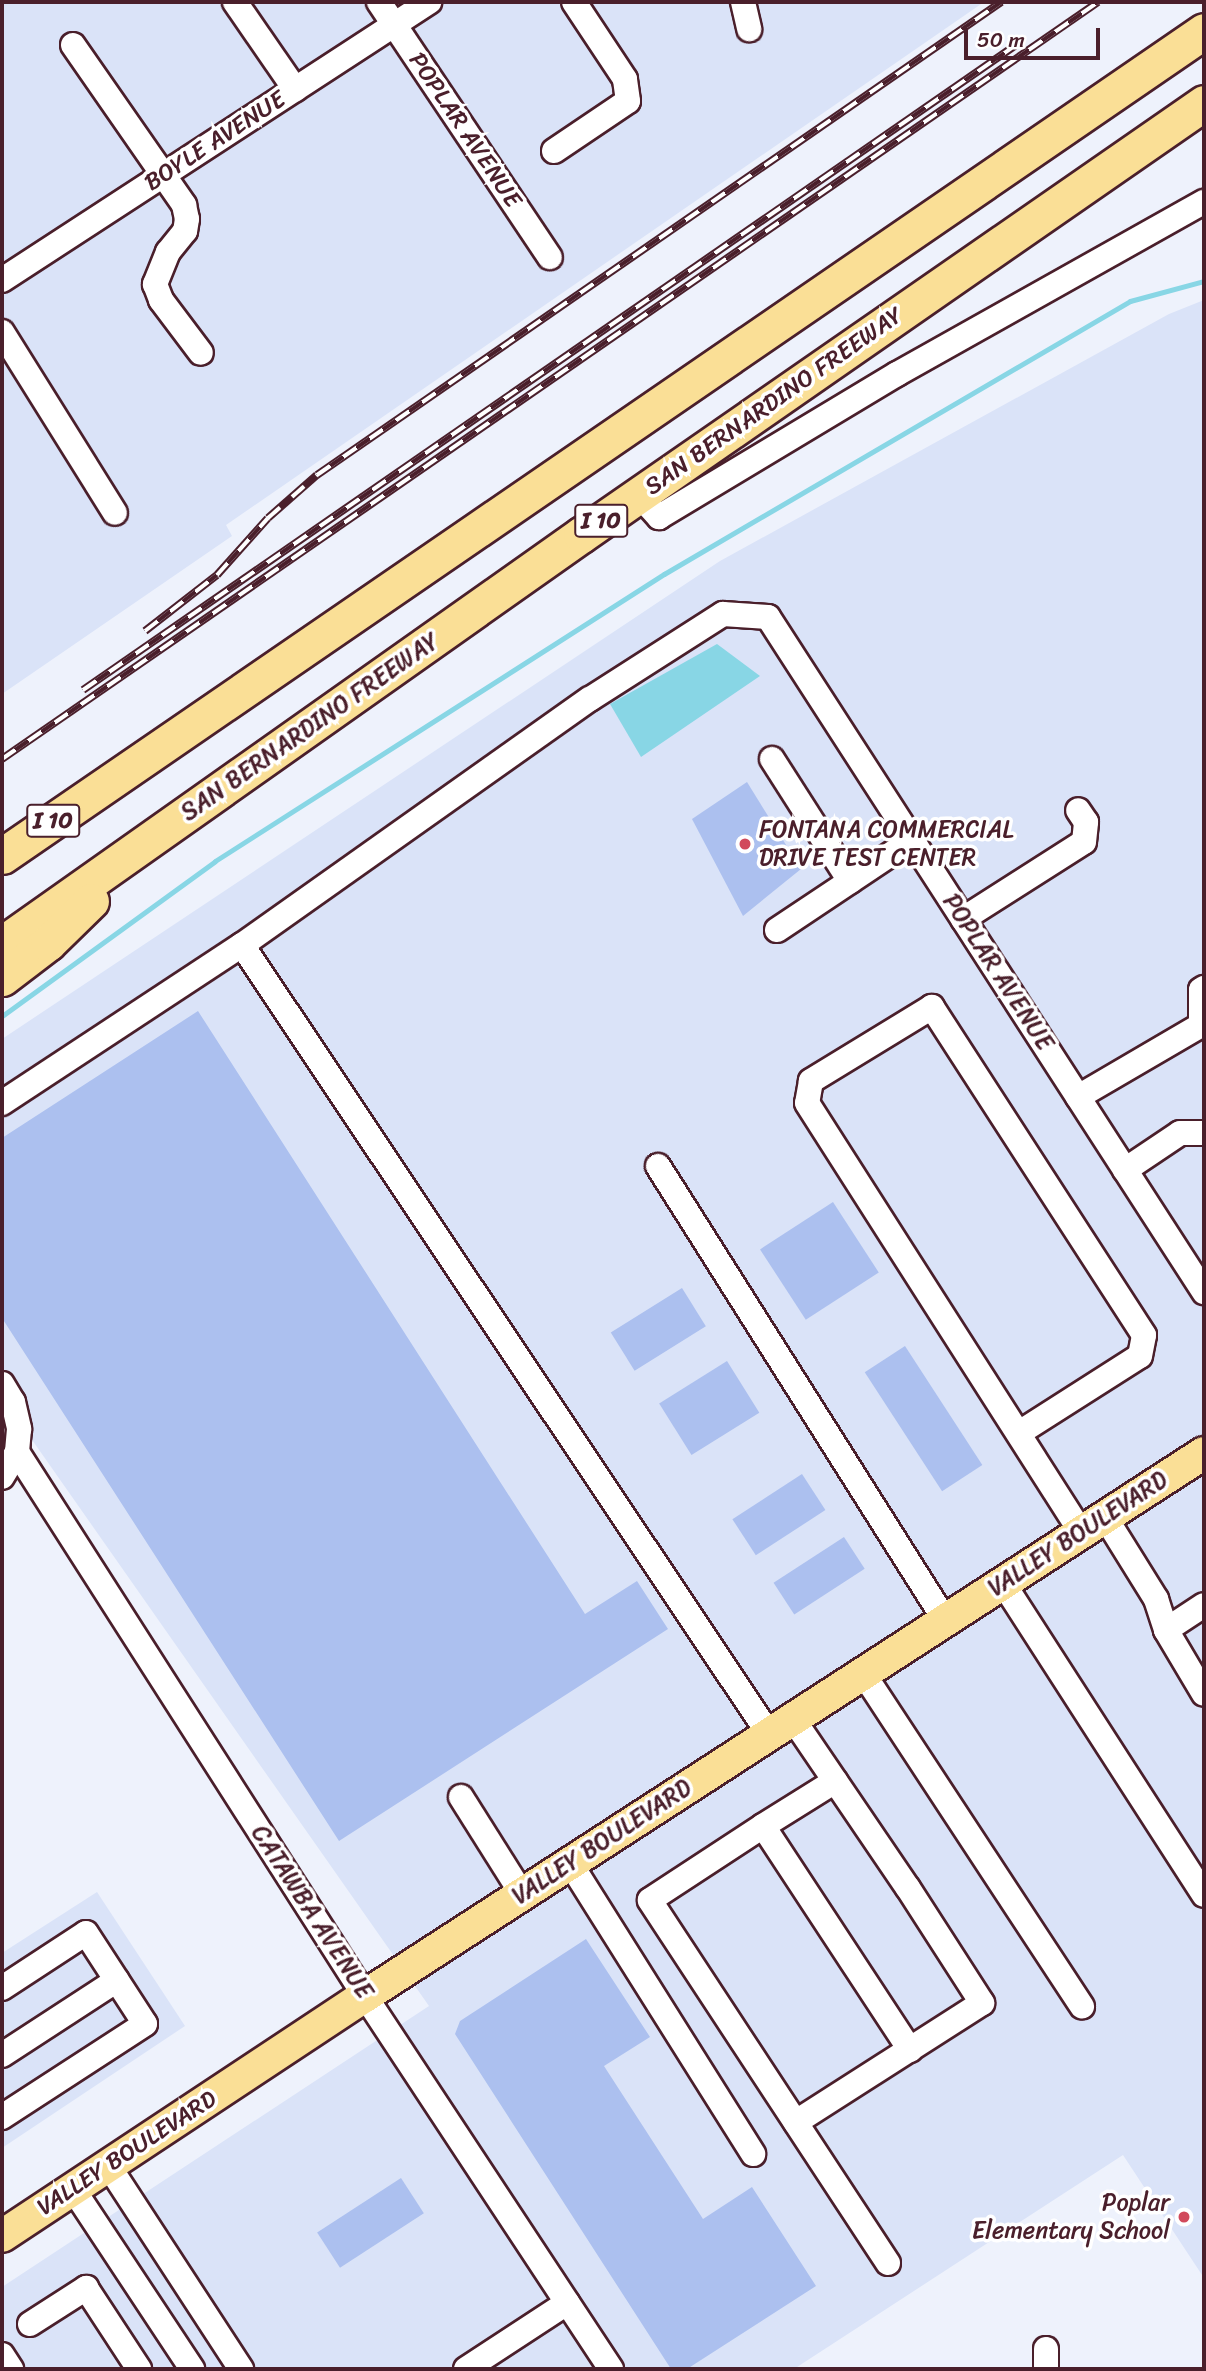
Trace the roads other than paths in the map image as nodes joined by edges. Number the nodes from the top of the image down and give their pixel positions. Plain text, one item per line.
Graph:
1 (235, 2) edge
2 (379, 2) edge
3 (429, 2) edge
4 (574, 2) edge
5 (743, 2) edge
6 (394, 25) junction
7 (749, 29) dead end
8 (1204, 30) edge
9 (73, 45) dead end
10 (295, 89) junction
11 (1204, 103) edge
12 (554, 150) dead end
13 (163, 175) junction
14 (1204, 202) edge
15 (550, 257) dead end
16 (2, 280) edge
17 (2, 332) edge
18 (201, 354) dead end
19 (639, 495) junction
20 (115, 513) dead end
21 (772, 759) dead end
22 (104, 785) junction
23 (1078, 810) dead end
24 (2, 829) edge
25 (164, 829) junction
26 (912, 840) junction
27 (2, 856) edge
28 (850, 881) junction
29 (963, 919) junction
30 (777, 930) dead end
31 (2, 944) edge
32 (242, 946) junction
33 (2, 978) edge
34 (1204, 988) edge
35 (1078, 1097) junction
36 (2, 1103) edge
37 (1204, 1133) edge
38 (658, 1166) dead end
39 (1125, 1170) junction
40 (1204, 1292) edge
41 (2, 1384) edge
42 (1019, 1433) junction
43 (17, 1452) junction
44 (1204, 1453) edge
45 (2, 1477) edge
46 (1093, 1525) junction
47 (1003, 1583) junction
48 (1204, 1605) edge
49 (945, 1620) junction
50 (1166, 1630) junction
51 (863, 1673) junction
52 (1204, 1695) edge
53 (781, 1726) junction
54 (835, 1781) junction
55 (461, 1797) dead end
56 (763, 1826) junction
57 (570, 1863) junction
58 (522, 1894) junction
59 (1204, 1895) edge
60 (117, 1980) junction
61 (2, 1988) edge
62 (365, 1996) junction
63 (1082, 2007) dead end
64 (910, 2050) junction
65 (2, 2055) edge
66 (2, 2117) edge
67 (796, 2122) junction
68 (752, 2154) dead end
69 (108, 2165) junction
70 (73, 2189) junction
71 (2, 2236) edge
72 (888, 2263) dead end
73 (567, 2303) junction
74 (30, 2324) dead end
75 (2, 2355) edge
76 (11, 2369) edge
77 (139, 2369) edge
78 (192, 2369) edge
79 (241, 2369) edge
80 (466, 2369) edge
81 (611, 2369) edge

1 - 10 street
2 - 6 street, POPLAR AVENUE
3 - 6 street, BOYLE AVENUE
4 - 12 street
5 - 7 street
6 - 10 street, BOYLE AVENUE
6 - 15 street, POPLAR AVENUE
8 - 22 highway, I 10
9 - 13 street
10 - 13 street, BOYLE AVENUE
11 - 19 highway, SAN BERNARDINO FREEWAY / I 10
13 - 16 street, BOYLE AVENUE
13 - 18 street
14 - 19 street
17 - 20 street
19 - 25 highway, SAN BERNARDINO FREEWAY / I 10
21 - 28 street
22 - 24 highway
22 - 27 highway, I 10
23 - 29 street
25 - 31 highway, SAN BERNARDINO FREEWAY / I 10
25 - 33 highway
26 - 28 street
26 - 29 street, POPLAR AVENUE
26 - 32 street, POPLAR AVENUE
28 - 30 street
29 - 35 street, POPLAR AVENUE
32 - 36 street
32 - 53 street
34 - 35 street
35 - 39 street, POPLAR AVENUE
37 - 39 street
38 - 49 street
39 - 40 street, POPLAR AVENUE
41 - 43 street
42 - 42 street
42 - 46 street
43 - 45 street
43 - 62 street, CATAWBA AVENUE
44 - 46 main road, VALLEY BOULEVARD
46 - 47 main road, VALLEY BOULEVARD
46 - 50 street
47 - 49 main road, VALLEY BOULEVARD
47 - 59 street
48 - 50 street
49 - 51 main road, VALLEY BOULEVARD
50 - 52 street
51 - 53 main road, VALLEY BOULEVARD
51 - 63 street
53 - 54 street
53 - 57 main road, VALLEY BOULEVARD
54 - 56 street
54 - 64 street
55 - 58 street
56 - 64 street
56 - 67 street
57 - 58 main road, VALLEY BOULEVARD
57 - 68 street
58 - 62 main road, VALLEY BOULEVARD
60 - 61 street
60 - 65 street
60 - 66 street
62 - 69 main road, VALLEY BOULEVARD
62 - 73 street, CATAWBA AVENUE
64 - 67 street
67 - 72 street
69 - 70 main road, VALLEY BOULEVARD
69 - 79 street
70 - 71 main road, VALLEY BOULEVARD
70 - 78 street
73 - 80 street
73 - 81 street, CATAWBA AVENUE
74 - 77 street
75 - 76 street

